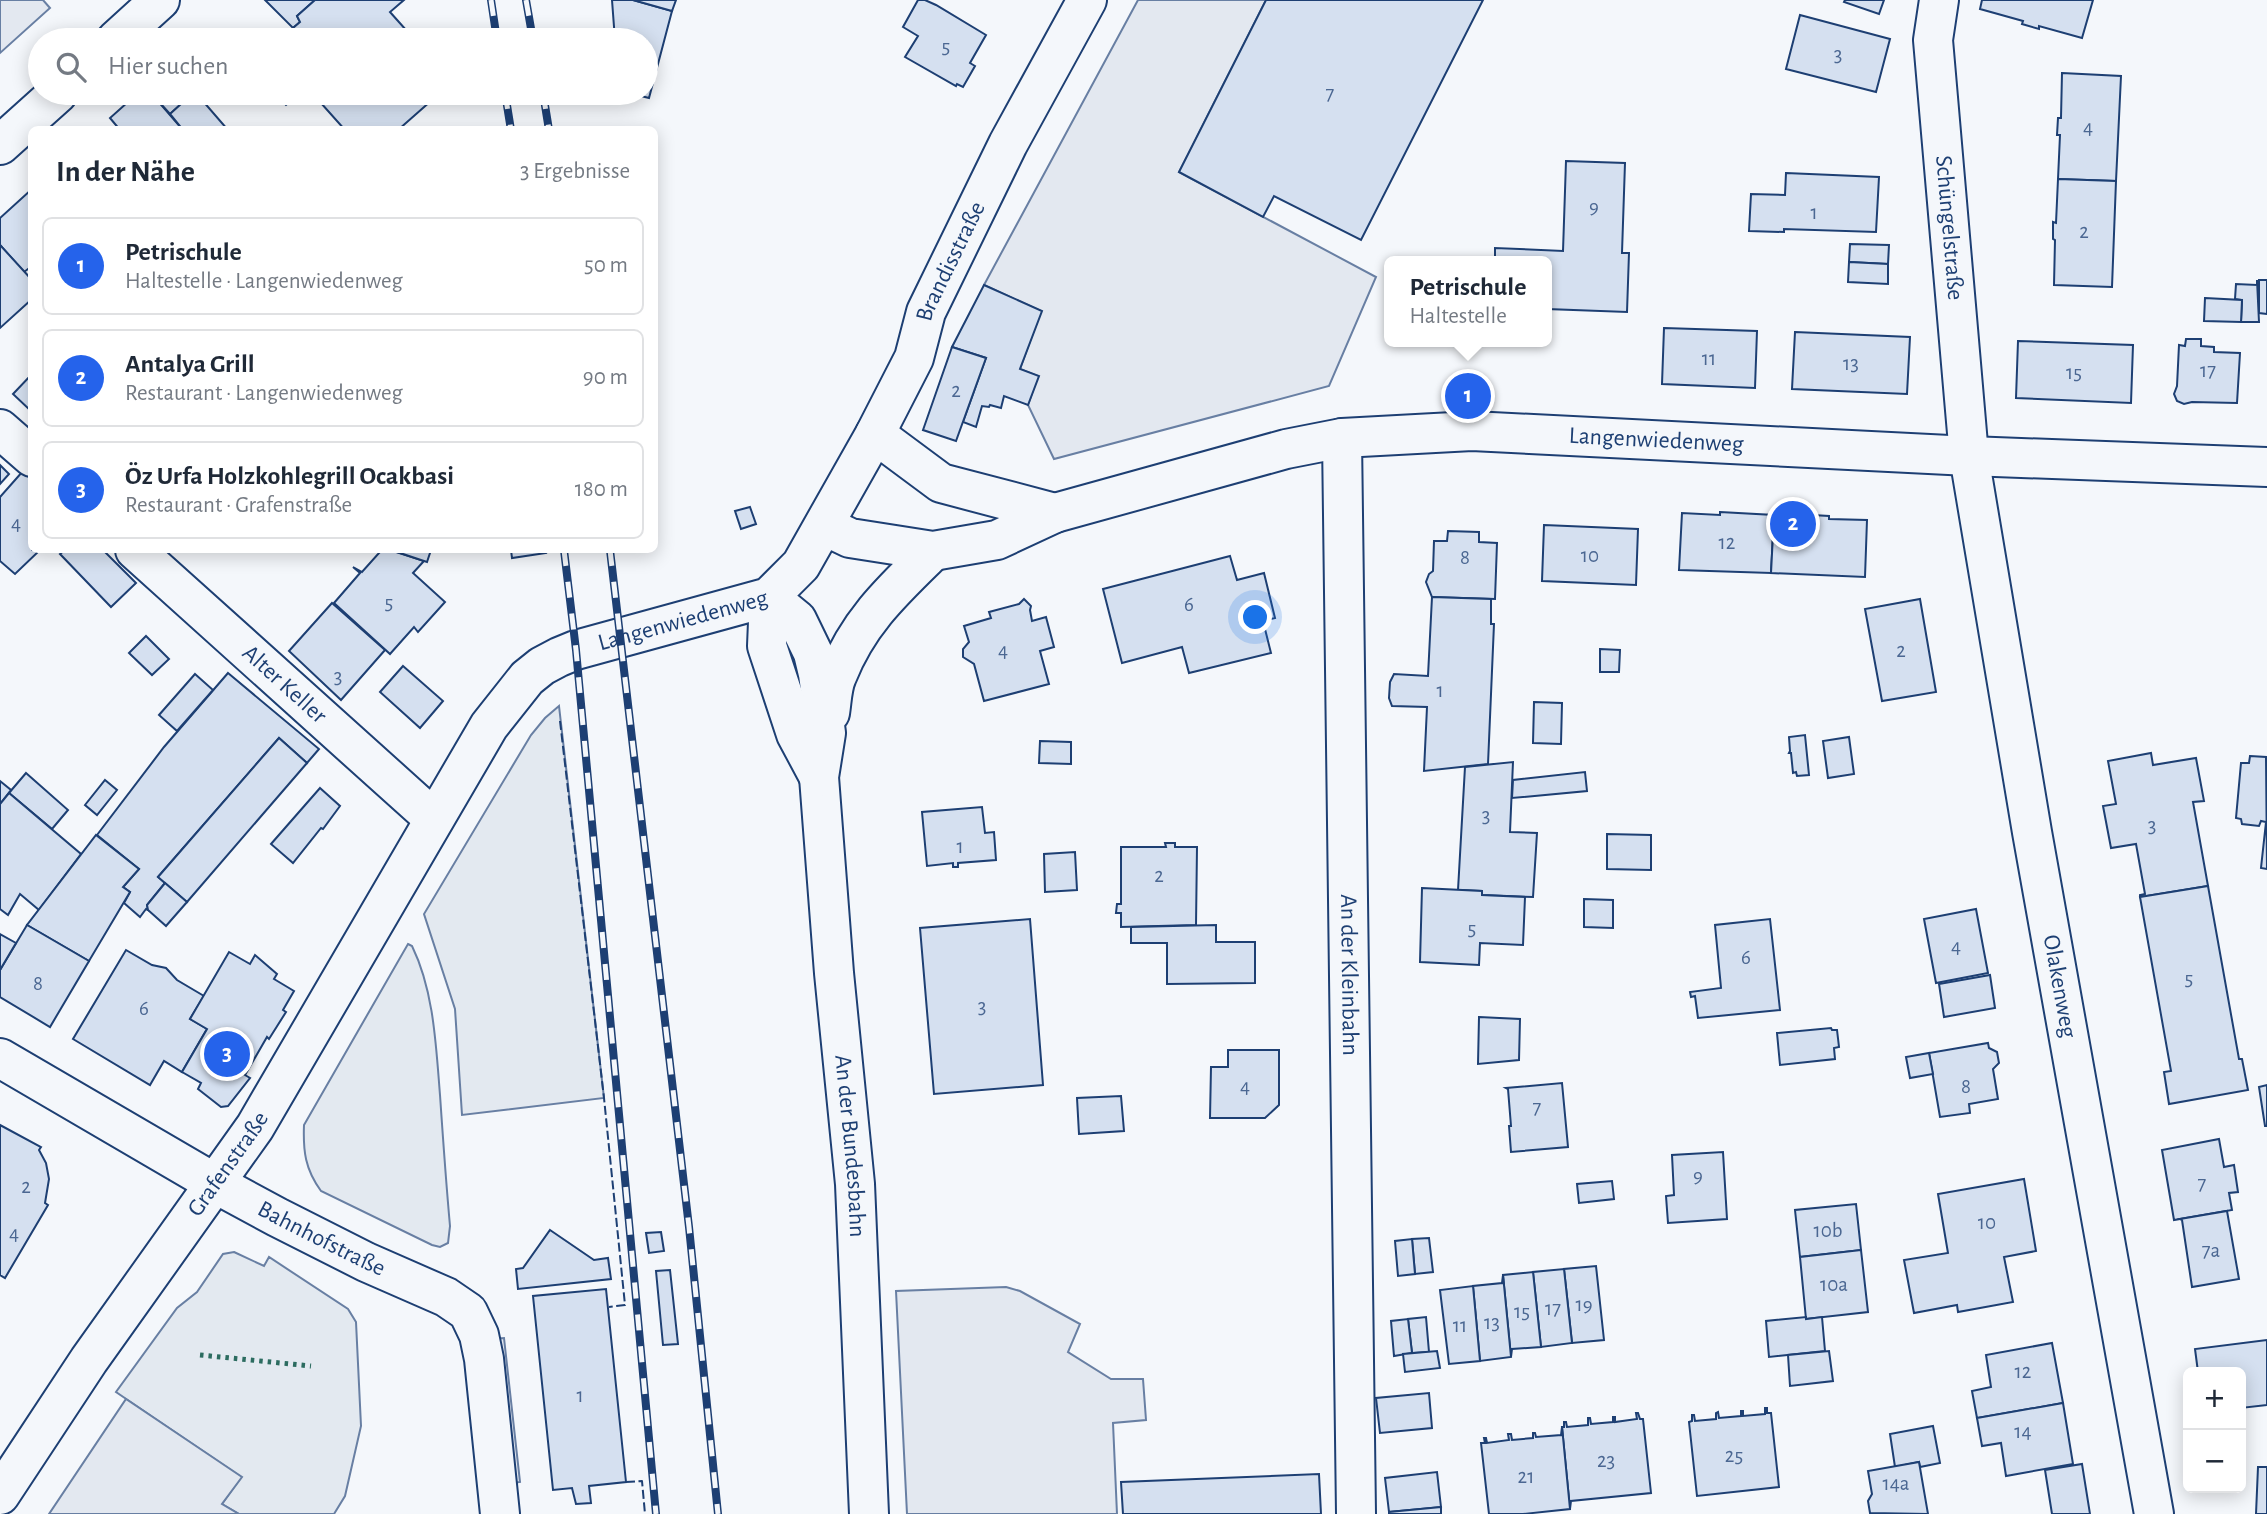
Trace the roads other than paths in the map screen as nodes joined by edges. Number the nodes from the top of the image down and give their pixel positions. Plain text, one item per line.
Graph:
1 (160, 0) edge
2 (1087, 0) edge
3 (1939, 0) edge
4 (129, 28) edge
5 (45, 105) edge
6 (0, 145) edge
7 (0, 429) edge
8 (875, 434) junction
9 (1342, 438) junction
10 (28, 454) edge
11 (1969, 456) junction
12 (2267, 467) edge
13 (1055, 513) junction
14 (825, 527) junction
15 (933, 551) junction
16 (138, 553) edge
17 (769, 597) junction
18 (826, 733) junction
19 (819, 777) junction
20 (435, 819) junction
21 (0, 1058) edge
22 (216, 1184) junction
23 (0, 1495) edge
24 (500, 1514) edge
25 (869, 1514) edge
26 (1356, 1514) edge
27 (2154, 1514) edge

1 - 4 street
2 - 8 street, Brandisstraße
3 - 11 street, Schüngelstraße
5 - 6 street
7 - 10 street
8 - 13 street
8 - 14 street, Brandisstraße
9 - 11 street, Langenwiedenweg
9 - 13 street, Langenwiedenweg
9 - 26 street, An der Kleinbahn
11 - 12 street, Langenwiedenweg
11 - 27 street, Olakenweg
13 - 15 street, Langenwiedenweg
14 - 15 street, Langenwiedenweg
14 - 17 street, Langenwiedenweg
15 - 18 street
16 - 20 street, Alter Keller
17 - 18 street, An der Bundesbahn
17 - 19 street, An der Bundesbahn
17 - 20 street, Langenwiedenweg
18 - 19 street, An der Bundesbahn
19 - 25 street, An der Bundesbahn
20 - 22 street, Grafenstraße
21 - 22 street, Bahnhofstraße
22 - 23 street, Grafenstraße
22 - 24 street, Bahnhofstraße

